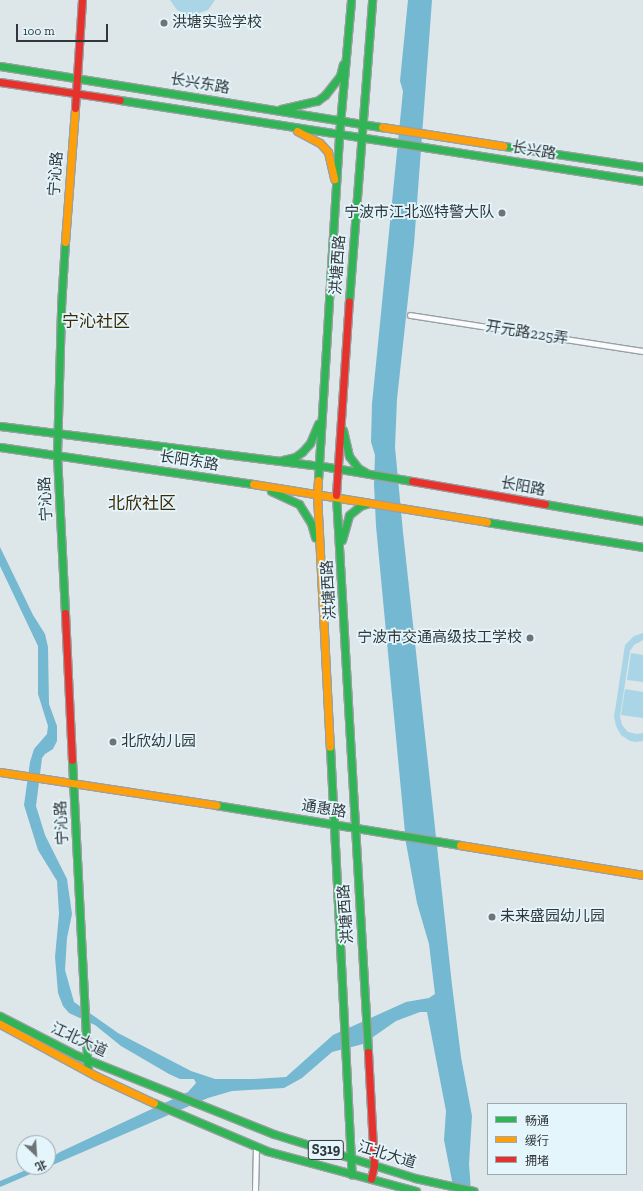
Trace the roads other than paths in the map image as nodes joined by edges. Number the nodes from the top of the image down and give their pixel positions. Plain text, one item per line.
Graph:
1 (82, 0) edge
2 (351, 0) edge
3 (372, 0) edge
4 (348, 47) junction
5 (0, 66) edge
6 (77, 77) junction
7 (0, 82) edge
8 (75, 93) junction
9 (276, 110) junction
10 (342, 121) junction
11 (364, 124) junction
12 (285, 127) junction
13 (395, 129) joint
14 (340, 135) junction
15 (362, 139) junction
16 (394, 143) joint
17 (643, 167) edge
18 (643, 181) edge
19 (336, 196) junction
20 (410, 315) dead end
21 (643, 351) edge
22 (322, 414) junction
23 (341, 415) junction
24 (0, 426) edge
25 (58, 434) junction
26 (0, 447) edge
27 (56, 454) junction
28 (279, 461) junction
29 (318, 466) junction
30 (338, 469) junction
31 (370, 475) junction
32 (244, 483) junction
33 (316, 494) junction
34 (336, 497) junction
35 (372, 503) junction
36 (643, 521) edge
37 (643, 547) edge
38 (320, 558) junction
39 (340, 558) junction
40 (0, 772) edge
41 (74, 782) junction
42 (334, 824) junction
43 (354, 827) junction
44 (643, 874) edge
45 (0, 1016) edge
46 (0, 1024) edge
47 (86, 1059) junction
48 (88, 1071) junction
49 (256, 1146) junction
50 (351, 1158) junction
51 (374, 1165) junction
52 (352, 1174) junction
53 (371, 1179) junction
54 (255, 1191) edge
55 (416, 1191) edge
56 (474, 1191) edge

1 - 6 main road, 宁沁路
2 - 4 main road, 洪塘西路
3 - 11 main road, 洪塘西路
4 - 9 main road
4 - 10 main road, 洪塘西路
5 - 6 main road, 长兴东路
6 - 8 main road, 宁沁路
6 - 9 main road, 长兴东路
7 - 8 main road, 长兴东路
8 - 12 main road, 长兴东路
8 - 25 main road, 宁沁路
9 - 10 main road, 长兴东路
10 - 11 main road, 长兴东路
10 - 14 main road, 洪塘西路
11 - 13 main road, 长兴东路
11 - 15 main road, 洪塘西路
12 - 14 main road, 长兴东路
12 - 19 main road
13 - 17 main road, 长兴路
14 - 15 main road, 长兴东路
14 - 19 main road, 洪塘西路
15 - 16 main road, 长兴东路
15 - 23 main road, 洪塘西路
16 - 18 main road, 长兴路
19 - 22 main road, 洪塘西路
20 - 21 street, 开元路225弄
22 - 28 main road
22 - 29 main road, 洪塘西路
23 - 30 main road, 洪塘西路
23 - 31 main road
24 - 25 main road, 长阳东路
25 - 27 main road, 宁沁路
25 - 28 main road, 长阳东路
26 - 27 main road, 长阳东路
27 - 32 main road, 长阳东路
27 - 41 main road, 宁沁路
28 - 29 main road, 长阳东路
29 - 30 main road, 长阳东路
29 - 33 main road, 洪塘西路
30 - 31 main road, 长阳东路
30 - 34 main road, 洪塘西路
31 - 36 main road, 长阳路
32 - 33 main road, 长阳东路
32 - 38 main road
33 - 34 main road, 长阳东路
33 - 38 main road, 洪塘西路
34 - 35 main road, 长阳东路
34 - 39 main road, 洪塘西路
35 - 37 main road, 长阳东路
35 - 39 main road
38 - 42 main road, 洪塘西路
39 - 43 main road, 洪塘西路
40 - 41 main road, 通惠路
41 - 42 main road, 通惠路
41 - 47 main road, 宁沁路
42 - 43 main road, 通惠路
42 - 50 main road, 洪塘西路
43 - 44 main road, 通惠路
43 - 51 main road, 洪塘西路
45 - 47 main road, 江北大道
46 - 48 main road, 江北大道
47 - 48 main road, 宁沁路
47 - 50 main road, 江北大道 / S319
48 - 49 main road, 江北大道 / S319
49 - 52 main road, 江北大道 / S319
49 - 54 street
50 - 51 main road, 江北大道 / S319
50 - 52 main road, 洪塘西路
51 - 53 main road, 洪塘西路
51 - 56 main road, 江北大道 / S319
52 - 53 main road, 江北大道 / S319
53 - 55 main road, 江北大道 / S319

